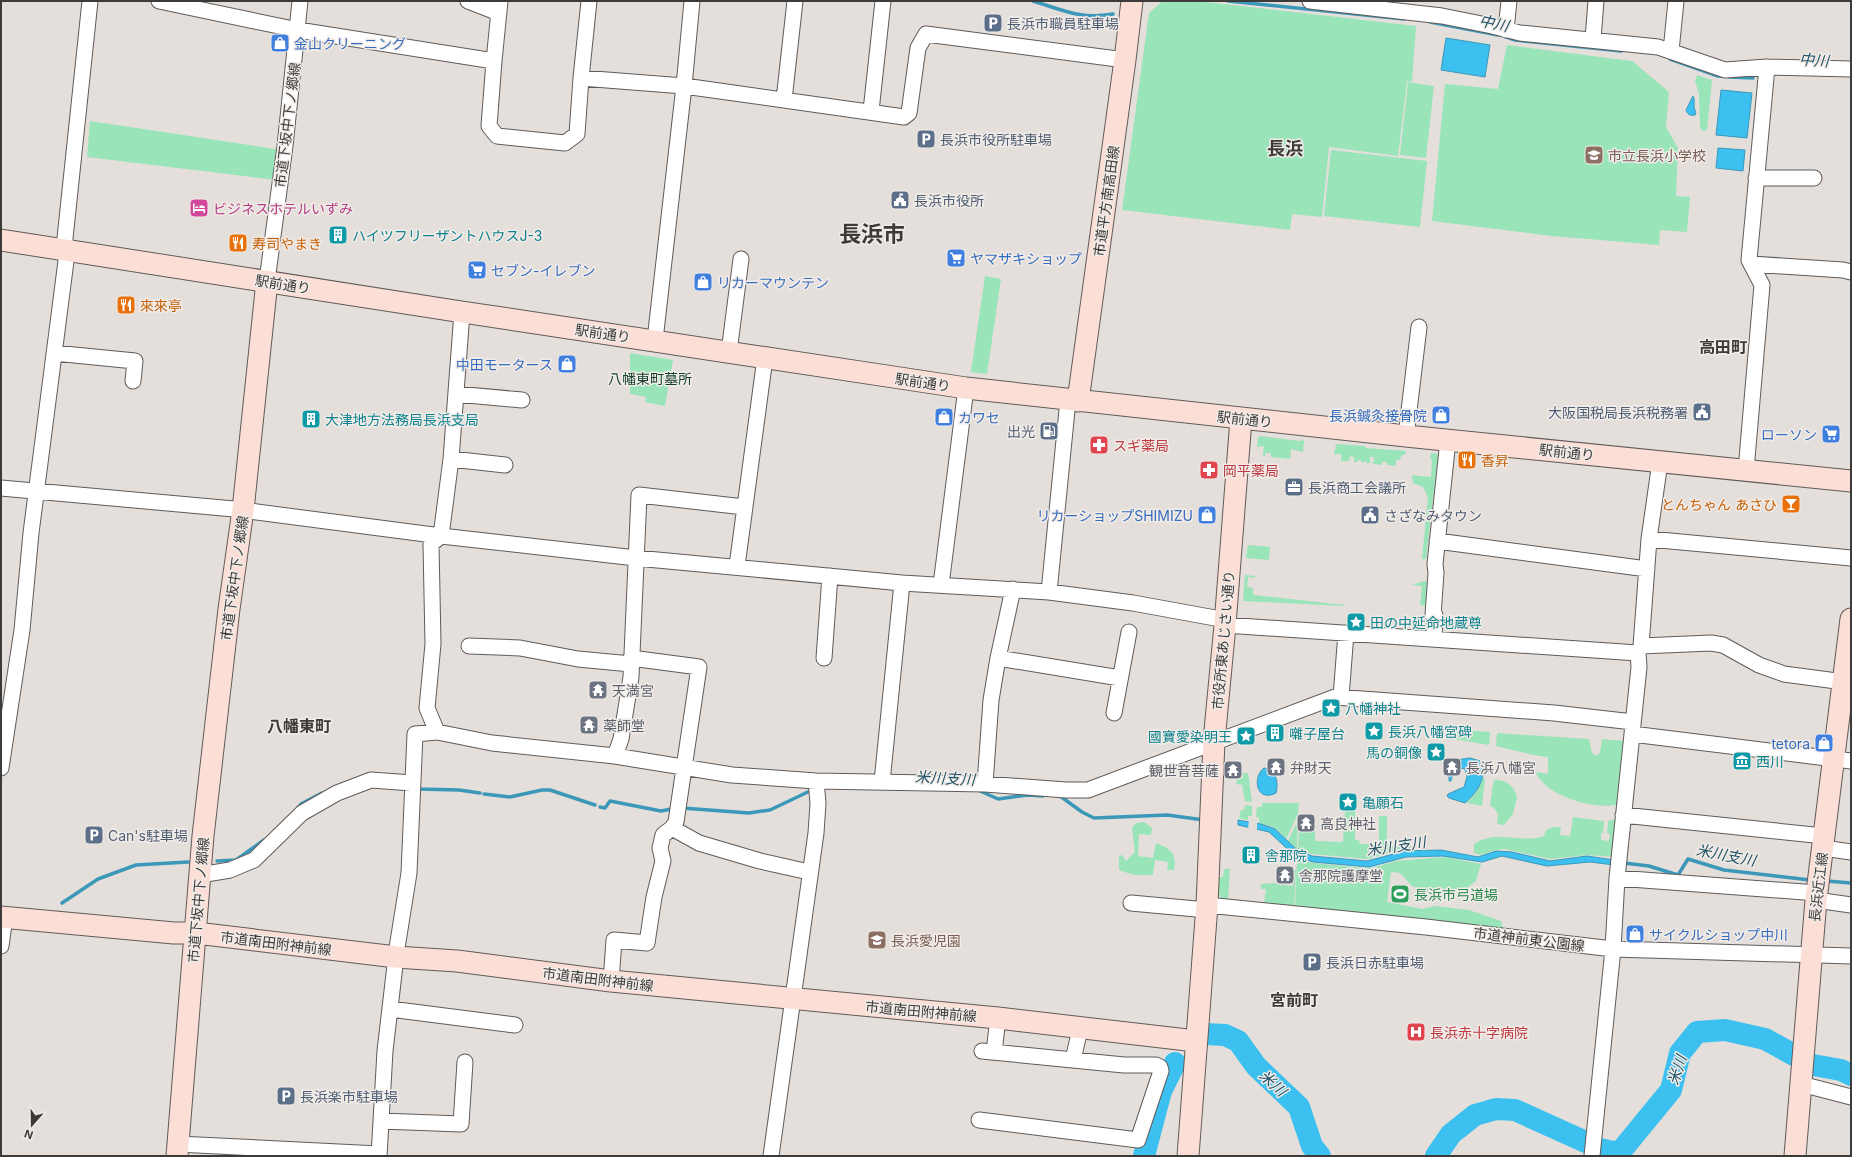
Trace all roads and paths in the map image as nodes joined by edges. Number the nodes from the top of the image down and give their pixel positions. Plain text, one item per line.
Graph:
1 (90, 1) edge
2 (159, 1) edge
3 (300, 1) edge
4 (468, 1) edge
5 (589, 1) edge
6 (692, 1) edge
7 (795, 1) edge
8 (883, 1) edge
9 (1132, 1) edge
10 (1310, 1) edge
11 (1509, 1) edge
12 (1596, 1) edge
13 (1676, 1) edge
14 (500, 7) edge
15 (298, 30) junction
16 (1506, 30) junction
17 (1593, 39) junction
18 (1671, 51) junction
19 (494, 60) junction
20 (1125, 60) junction
21 (1767, 67) junction
22 (1851, 69) edge
23 (582, 78) junction
24 (684, 86) junction
25 (784, 100) junction
26 (871, 112) junction
27 (1756, 178) junction
28 (1814, 178) dead end
29 (1, 240) edge
30 (67, 250) junction
31 (741, 259) dead end
32 (1751, 264) junction
33 (1851, 272) edge
34 (267, 281) junction
35 (462, 312) junction
36 (1419, 327) dead end
37 (654, 340) junction
38 (729, 352) junction
39 (54, 353) junction
40 (765, 358) junction
41 (133, 381) dead end
42 (966, 388) junction
43 (456, 394) junction
44 (522, 400) dead end
45 (1073, 400) junction
46 (1241, 419) junction
47 (1406, 436) junction
48 (1448, 440) junction
49 (451, 459) junction
50 (1660, 462) junction
51 (505, 465) dead end
52 (1746, 470) junction
53 (1851, 480) edge
54 (1, 488) edge
55 (37, 492) junction
56 (744, 507) junction
57 (244, 510) junction
58 (440, 536) junction
59 (1649, 539) junction
60 (1438, 542) junction
61 (636, 558) junction
62 (1851, 558) edge
63 (737, 566) junction
64 (1647, 569) junction
65 (830, 576) junction
66 (902, 583) junction
67 (940, 585) junction
68 (1013, 589) junction
69 (1049, 592) junction
70 (1851, 620) edge
71 (1226, 623) junction
72 (1129, 632) dead end
73 (1346, 633) junction
74 (1434, 638) junction
75 (469, 646) dead end
76 (1640, 649) junction
77 (824, 658) dead end
78 (998, 658) junction
79 (631, 661) junction
80 (1120, 678) junction
81 (1846, 679) edge
82 (1341, 697) junction
83 (1114, 713) dead end
84 (1632, 728) junction
85 (437, 732) junction
86 (1214, 741) junction
87 (615, 756) junction
88 (1842, 760) edge
89 (685, 767) junction
90 (1, 768) edge
91 (816, 781) junction
92 (882, 782) junction
93 (412, 783) junction
94 (985, 784) junction
95 (1623, 815) junction
96 (672, 828) junction
97 (1824, 842) junction
98 (1851, 852) edge
99 (809, 872) junction
100 (200, 875) junction
101 (1617, 878) junction
102 (1817, 896) junction
103 (1131, 903) dead end
104 (1851, 905) edge
105 (1207, 907) junction
106 (3, 917) edge
107 (196, 933) junction
108 (1, 946) edge
109 (1613, 949) junction
110 (1811, 954) junction
111 (1851, 956) edge
112 (396, 958) junction
113 (611, 981) junction
114 (792, 999) junction
115 (390, 1009) junction
116 (998, 1018) junction
117 (515, 1026) dead end
118 (1080, 1029) junction
119 (1188, 1040) junction
120 (1073, 1060) junction
121 (465, 1062) dead end
122 (1801, 1084) junction
123 (1851, 1097) edge
124 (979, 1120) dead end
125 (381, 1121) junction
126 (177, 1150) edge
127 (379, 1155) edge
128 (771, 1156) edge
129 (1188, 1156) edge
130 (1592, 1156) edge
131 (1795, 1156) edge

1 - 30 street
2 - 15 street
3 - 15 street, 市道下坂中下ノ郷線
4 - 14 street
5 - 23 street
6 - 24 street
7 - 25 street
8 - 26 street
9 - 20 street, 市道平方南高田線
10 - 16 street
11 - 16 street
12 - 17 street
13 - 18 street
14 - 19 street
15 - 19 street
15 - 34 street, 市道下坂中下ノ郷線
16 - 17 street
17 - 18 street
18 - 21 street
19 - 23 street
20 - 26 street
20 - 45 street, 市道平方南高田線
21 - 22 street
21 - 27 street
23 - 24 street
24 - 25 street
24 - 37 street
25 - 26 street
27 - 28 street
27 - 32 street
29 - 30 street, 駅前通り
30 - 34 street, 駅前通り
30 - 39 street
31 - 38 street
32 - 33 street
32 - 52 street
34 - 35 street, 駅前通り
34 - 57 street, 市道下坂中下ノ郷線
35 - 37 street, 駅前通り
35 - 43 street
36 - 47 street
37 - 38 street, 駅前通り
38 - 40 street, 駅前通り
39 - 41 street
39 - 55 street
40 - 42 street, 駅前通り
40 - 56 street
42 - 45 street, 駅前通り
42 - 67 street
43 - 44 street
43 - 49 street
45 - 46 street, 駅前通り
45 - 69 street
46 - 47 street, 駅前通り
46 - 71 street, 市役所東あじさい通り
47 - 48 street, 駅前通り
48 - 50 street, 駅前通り
48 - 60 street
49 - 51 street
49 - 58 street
50 - 52 street, 駅前通り
50 - 59 street
52 - 53 street, 駅前通り
54 - 55 street
55 - 57 street
55 - 90 street
56 - 61 street
56 - 63 street
57 - 58 street
57 - 100 street, 市道下坂中下ノ郷線
58 - 61 street
58 - 85 street
59 - 62 street
59 - 64 street
60 - 64 street
60 - 74 street
61 - 63 street
61 - 79 street
63 - 65 street
64 - 76 street
65 - 66 street
65 - 77 street
66 - 67 street
66 - 92 street
67 - 68 street
68 - 69 street
68 - 78 street
69 - 71 street
70 - 81 street, 長浜近江線
71 - 73 street
71 - 86 street, 市役所東あじさい通り
72 - 80 street
73 - 74 street
73 - 82 street
74 - 76 street
75 - 79 street
76 - 81 street
76 - 84 street
78 - 80 street
78 - 94 street
79 - 87 street
79 - 89 street
80 - 83 street
81 - 88 street, 長浜近江線
82 - 84 street
82 - 86 street
84 - 88 street
84 - 95 street
85 - 87 street
85 - 93 street
86 - 94 street
86 - 105 street, 市役所東あじさい通り
87 - 89 street
88 - 97 street, 長浜近江線
89 - 91 street
89 - 96 street
91 - 92 street
91 - 99 street
92 - 94 street
93 - 100 street
93 - 112 street
95 - 97 street
95 - 101 street
96 - 99 street
96 - 113 street
97 - 98 street
97 - 102 street, 長浜近江線
99 - 114 street
100 - 107 street, 市道下坂中下ノ郷線
101 - 102 street
101 - 109 street
102 - 104 street
102 - 110 street, 長浜近江線
103 - 105 street, 市道神前東公園線
105 - 109 street, 市道神前東公園線
105 - 119 street, 市役所東あじさい通り
105 - 119 street
106 - 107 street, 市道南田附神前線
106 - 108 street
107 - 112 street, 市道南田附神前線
107 - 126 street, 市道下坂中下ノ郷線
109 - 110 street, 市道神前東公園線
109 - 130 street
110 - 111 street, 市道神前東公園線
110 - 122 street, 長浜近江線
112 - 113 street, 市道南田附神前線
112 - 115 street
113 - 114 street, 市道南田附神前線
114 - 116 street, 市道南田附神前線
114 - 128 street
115 - 117 street
115 - 125 street
116 - 118 street, 市道南田附神前線
116 - 120 street
118 - 119 street, 市道南田附神前線
118 - 120 street
119 - 129 street, 市役所東あじさい通り
120 - 124 street
121 - 125 street
122 - 123 street
122 - 131 street, 長浜近江線
125 - 127 street
126 - 127 street

